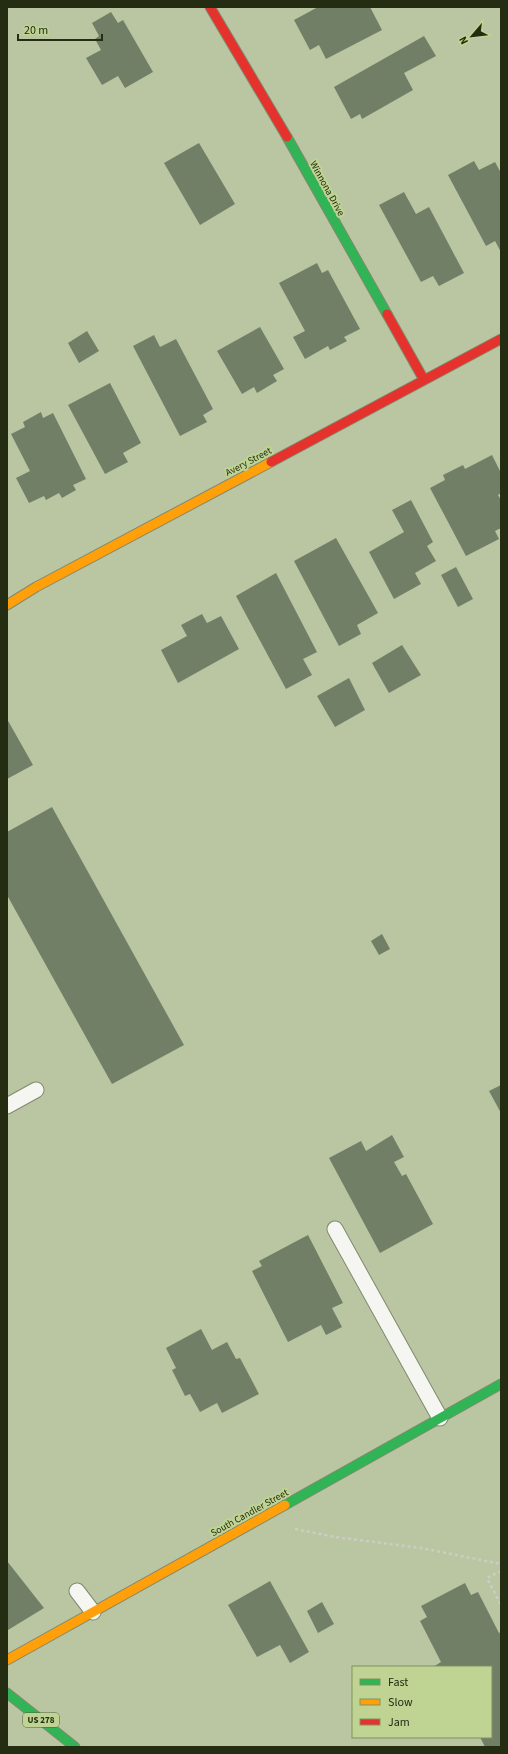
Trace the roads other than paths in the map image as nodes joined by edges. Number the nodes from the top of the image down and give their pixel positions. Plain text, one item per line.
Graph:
1 (210, 7) edge
2 (501, 339) edge
3 (424, 380) junction
4 (7, 605) edge
5 (36, 1090) dead end
6 (7, 1106) edge
7 (335, 1229) dead end
8 (501, 1384) edge
9 (440, 1418) junction
10 (77, 1591) dead end
11 (92, 1612) junction
12 (7, 1660) edge
13 (7, 1693) edge
14 (75, 1747) edge

1 - 3 street, Winnona Drive
2 - 3 street, Avery Street
3 - 4 street, Avery Street
5 - 6 lane
7 - 9 lane
8 - 9 street, South Candler Street
9 - 11 street, South Candler Street
10 - 11 lane
11 - 12 street, South Candler Street
13 - 14 street, US 278

